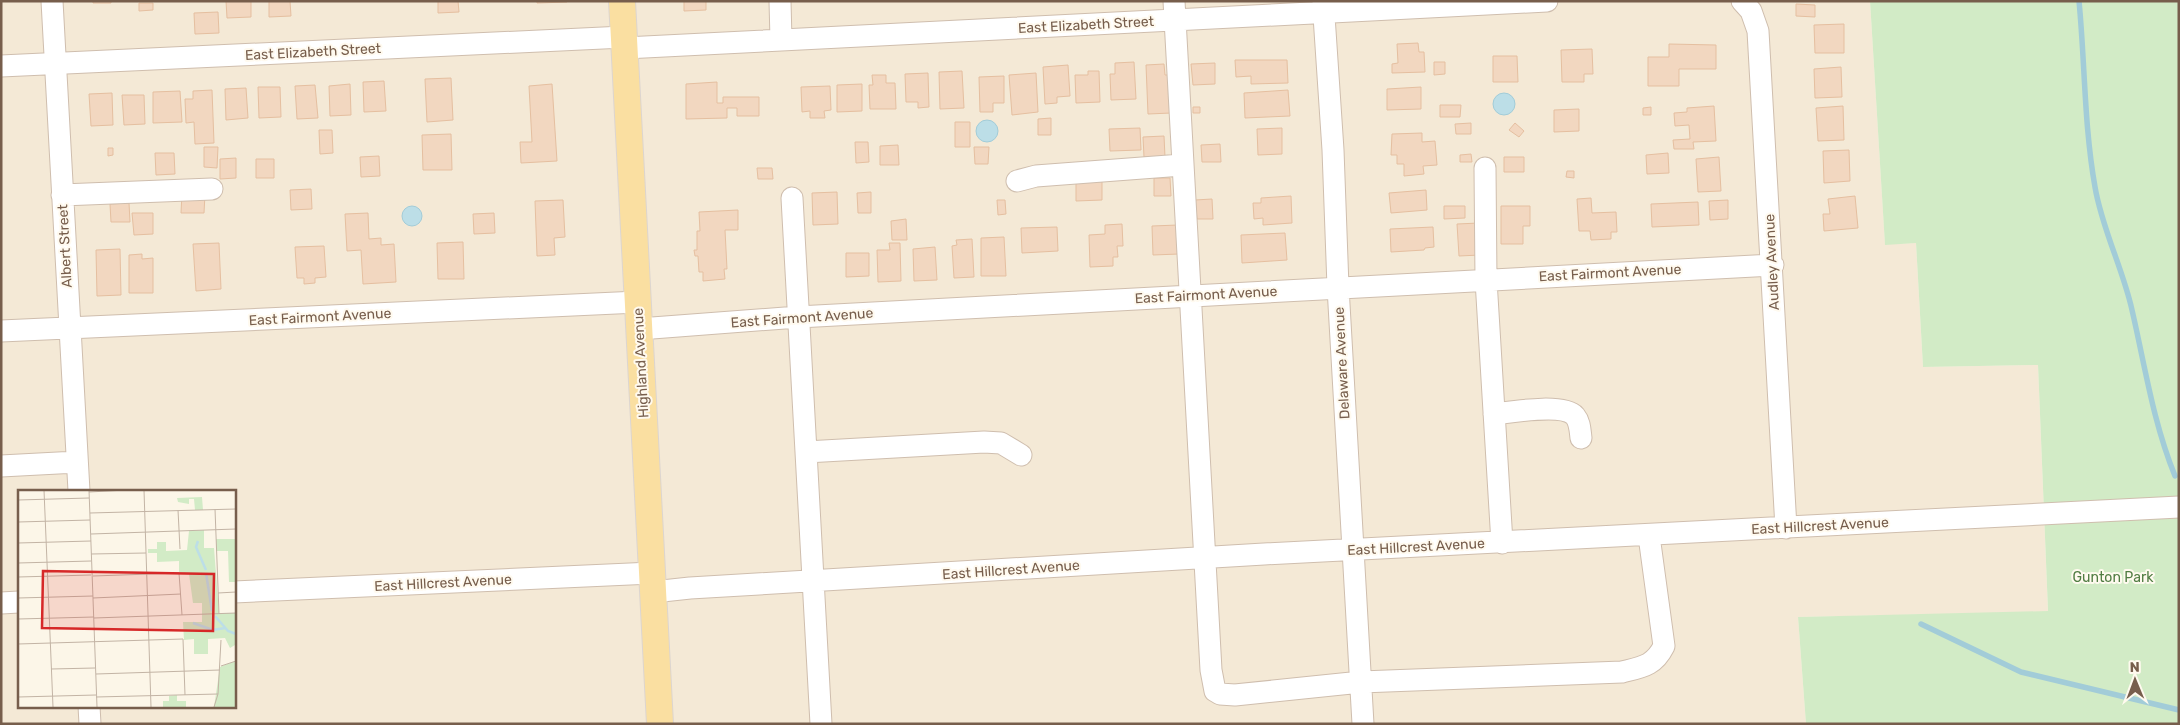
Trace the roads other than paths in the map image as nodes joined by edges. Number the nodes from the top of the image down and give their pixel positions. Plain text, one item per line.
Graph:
1 (52, 1) edge
2 (622, 1) edge
3 (780, 1) edge
4 (1547, 1) edge
5 (1742, 1) edge
6 (1323, 7) edge
7 (1174, 10) edge
8 (781, 40) junction
9 (624, 43) junction
10 (56, 64) junction
11 (1, 66) edge
12 (1182, 165) junction
13 (1485, 168) dead end
14 (1017, 180) dead end
15 (212, 189) dead end
16 (62, 195) junction
17 (792, 198) dead end
18 (1773, 265) junction
19 (1486, 280) junction
20 (1338, 287) junction
21 (1189, 296) junction
22 (638, 302) junction
23 (798, 317) junction
24 (69, 328) junction
25 (639, 329) junction
26 (1, 331) edge
27 (1494, 414) junction
28 (1581, 438) dead end
29 (806, 452) junction
30 (1021, 455) dead end
31 (77, 462) junction
32 (1, 466) edge
33 (79, 490) edge
34 (2179, 507) edge
35 (1786, 528) junction
36 (1649, 536) junction
37 (1502, 543) junction
38 (1353, 550) junction
39 (1205, 558) junction
40 (814, 581) junction
41 (653, 582) junction
42 (235, 592) edge
43 (18, 602) edge
44 (1, 603) edge
45 (1361, 682) junction
46 (89, 708) edge
47 (90, 724) edge
48 (660, 724) edge
49 (821, 724) edge
50 (1363, 724) edge

1 - 10 street, Albert Street
2 - 9 main road, Highland Avenue
3 - 8 street
4 - 6 street, East Elizabeth Street
5 - 18 street, Audley Avenue
6 - 7 street, East Elizabeth Street
6 - 20 street, Delaware Avenue
7 - 8 street, East Elizabeth Street
7 - 12 street
8 - 9 street, East Elizabeth Street
9 - 10 street, East Elizabeth Street
9 - 22 main road, Highland Avenue
10 - 11 street, East Elizabeth Street
10 - 16 street, Albert Street
12 - 14 street
12 - 21 street
13 - 19 street
15 - 16 street
16 - 24 street, Albert Street
17 - 23 street
18 - 19 street, East Fairmont Avenue
18 - 35 street, Audley Avenue
19 - 20 street, East Fairmont Avenue
19 - 27 street
20 - 21 street, East Fairmont Avenue
20 - 38 street, Delaware Avenue
21 - 23 street, East Fairmont Avenue
21 - 39 street
22 - 24 street, East Fairmont Avenue
22 - 25 main road, Highland Avenue
23 - 25 street, East Fairmont Avenue
23 - 29 street
24 - 26 street, East Fairmont Avenue
24 - 31 street, Albert Street
25 - 41 main road, Highland Avenue
27 - 28 street
27 - 37 street
29 - 30 street
29 - 40 street
31 - 32 street
31 - 33 street, Albert Street
34 - 35 street, East Hillcrest Avenue
35 - 36 street, East Hillcrest Avenue
36 - 37 street, East Hillcrest Avenue
36 - 45 street
37 - 38 street, East Hillcrest Avenue
38 - 39 street, East Hillcrest Avenue
38 - 45 street, Delaware Avenue
39 - 40 street, East Hillcrest Avenue
39 - 45 street
40 - 41 street, East Hillcrest Avenue
40 - 49 street
41 - 42 street, East Hillcrest Avenue
41 - 48 main road, Highland Avenue
43 - 44 street
45 - 50 street, Delaware Avenue
46 - 47 street

